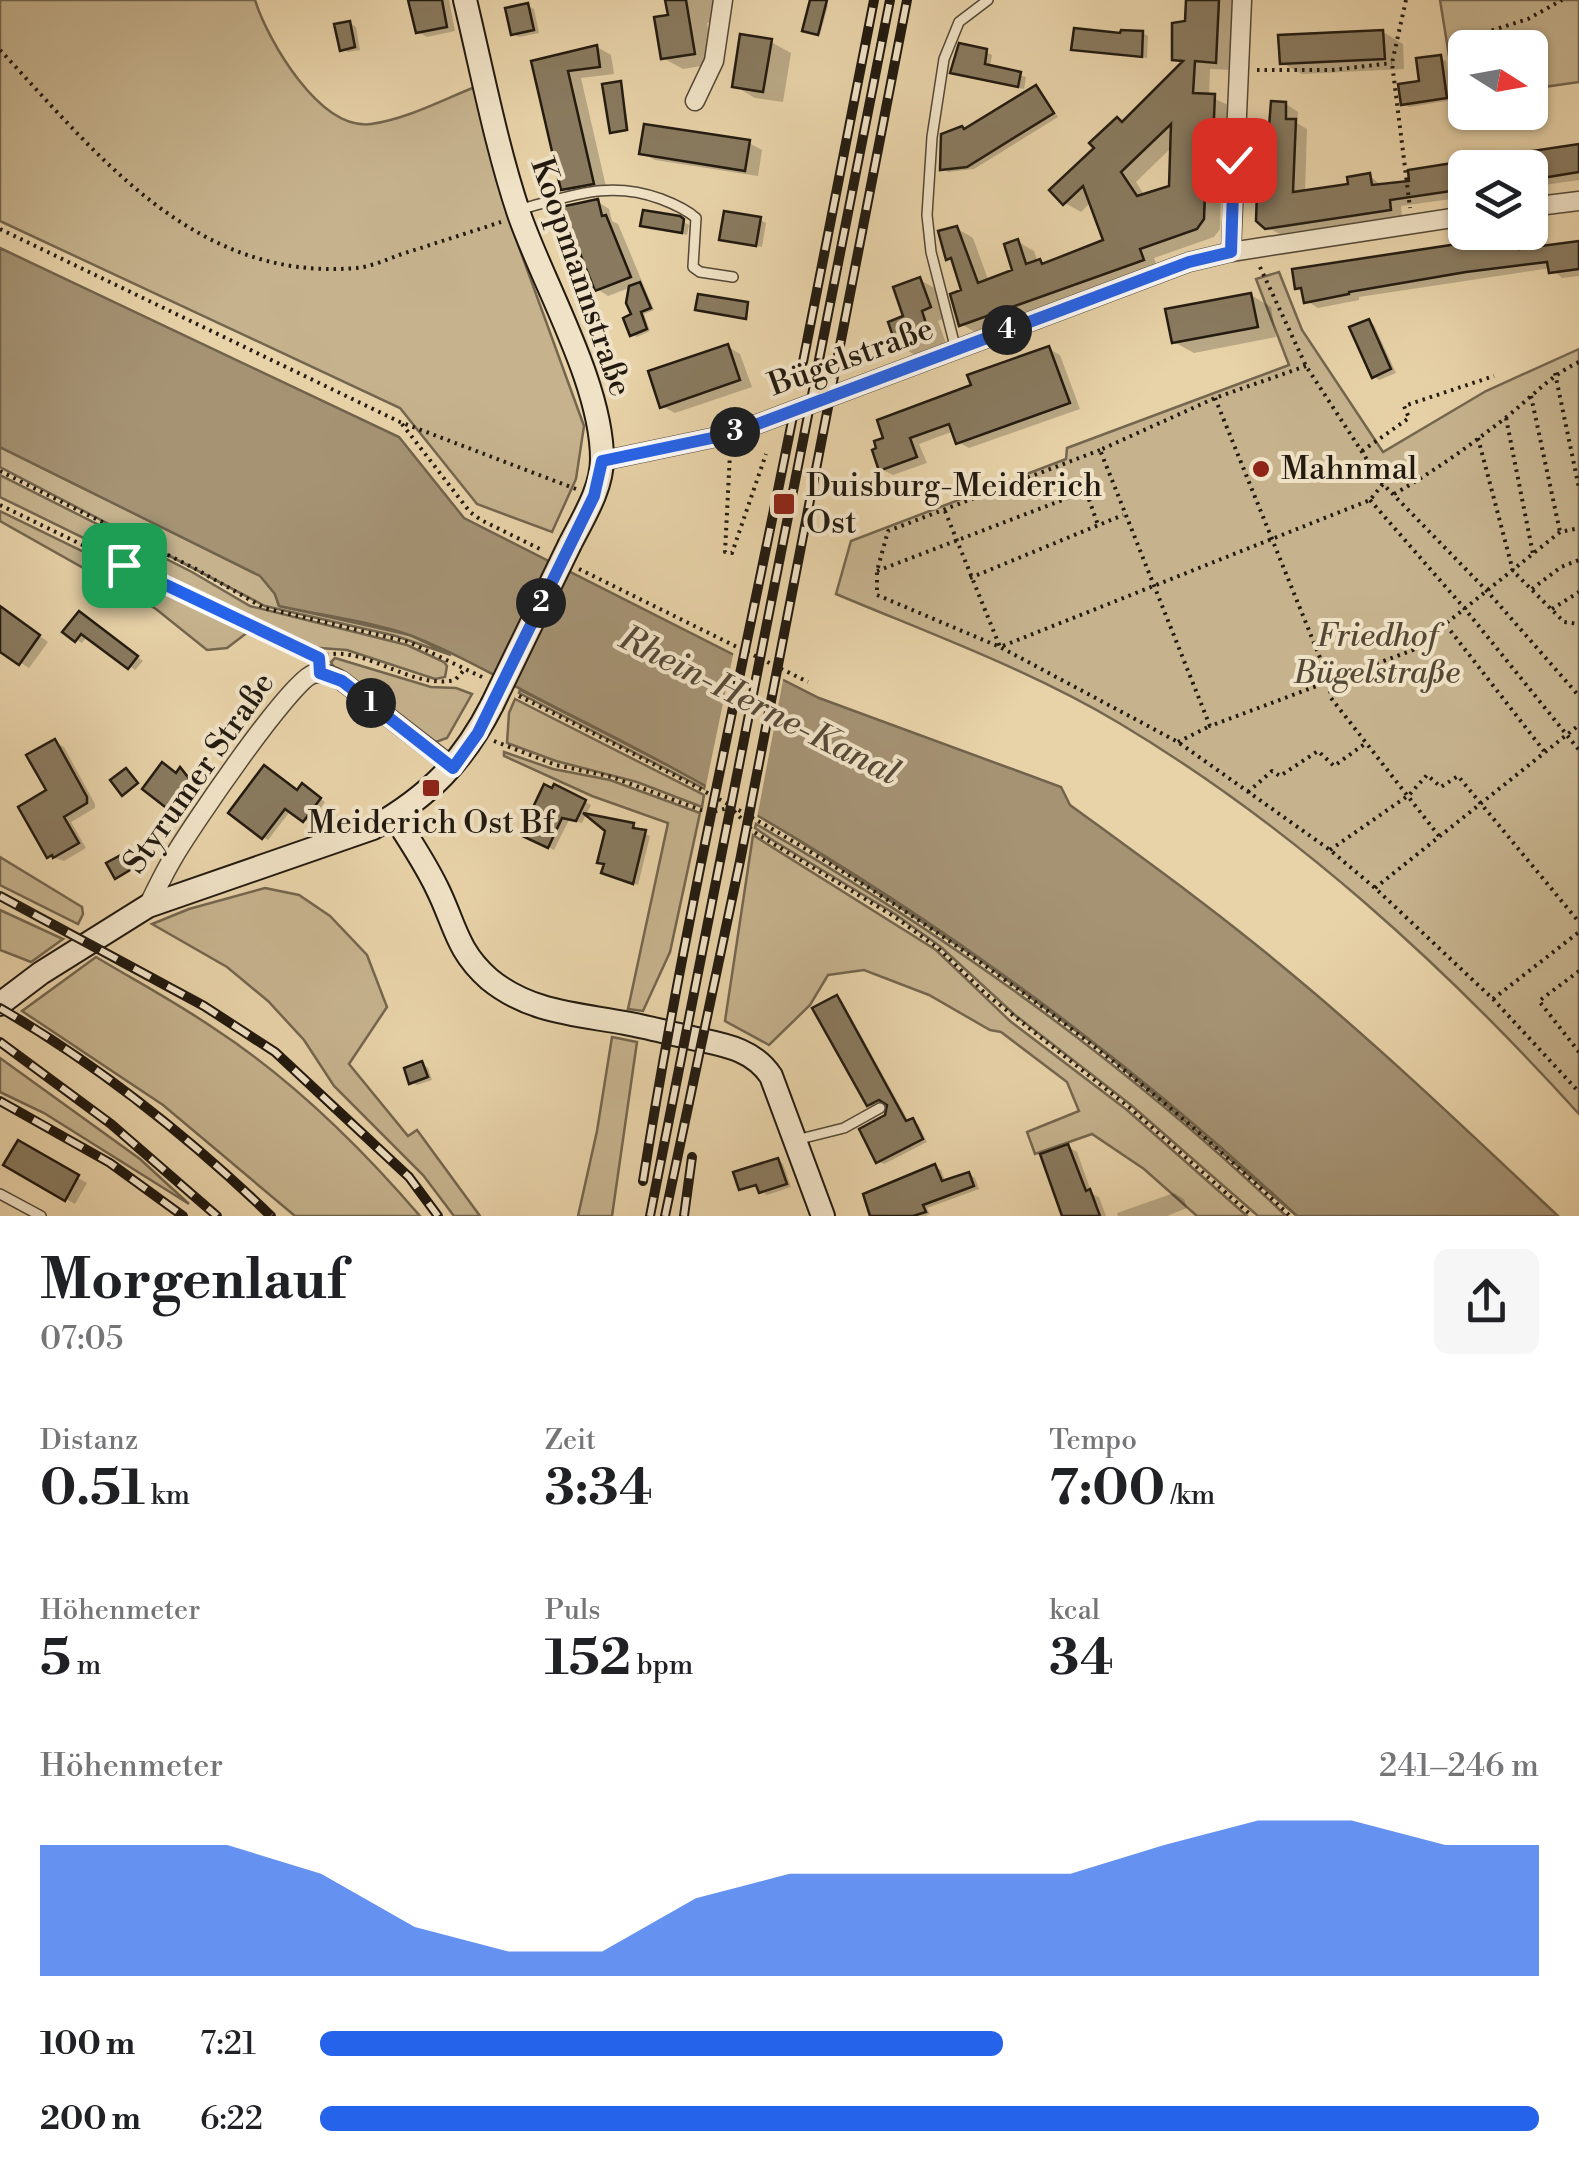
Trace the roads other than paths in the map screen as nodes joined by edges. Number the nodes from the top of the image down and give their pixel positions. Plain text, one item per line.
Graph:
1 (464, 0) edge
2 (723, 0) edge
3 (988, 0) edge
4 (1242, 0) edge
5 (694, 101) dead end
6 (1579, 201) edge
7 (1548, 205) edge
8 (519, 212) junction
9 (1448, 218) edge
10 (1231, 252) junction
11 (733, 277) dead end
12 (956, 350) junction
13 (602, 461) junction
14 (453, 768) junction
15 (384, 822) junction
16 (148, 906) junction
17 (0, 1004) edge
18 (880, 1108) dead end
19 (796, 1140) junction
20 (0, 1194) edge
21 (41, 1216) edge
22 (823, 1216) edge

1 - 8 street, Koopmannstraße
2 - 5 street
3 - 12 lane
4 - 10 street
6 - 7 street
8 - 11 lane
8 - 13 street, Koopmannstraße
9 - 10 street, Bügelstraße
10 - 12 street, Bügelstraße
12 - 13 street, Bügelstraße
13 - 14 street, Koopmannstraße, bridge
14 - 15 street, Koopmannstraße
14 - 16 street, Styrumer Straße
15 - 16 street, Styrumer Straße
15 - 19 street
16 - 17 street, Styrumer Straße
18 - 19 lane
19 - 22 street
20 - 21 lane

